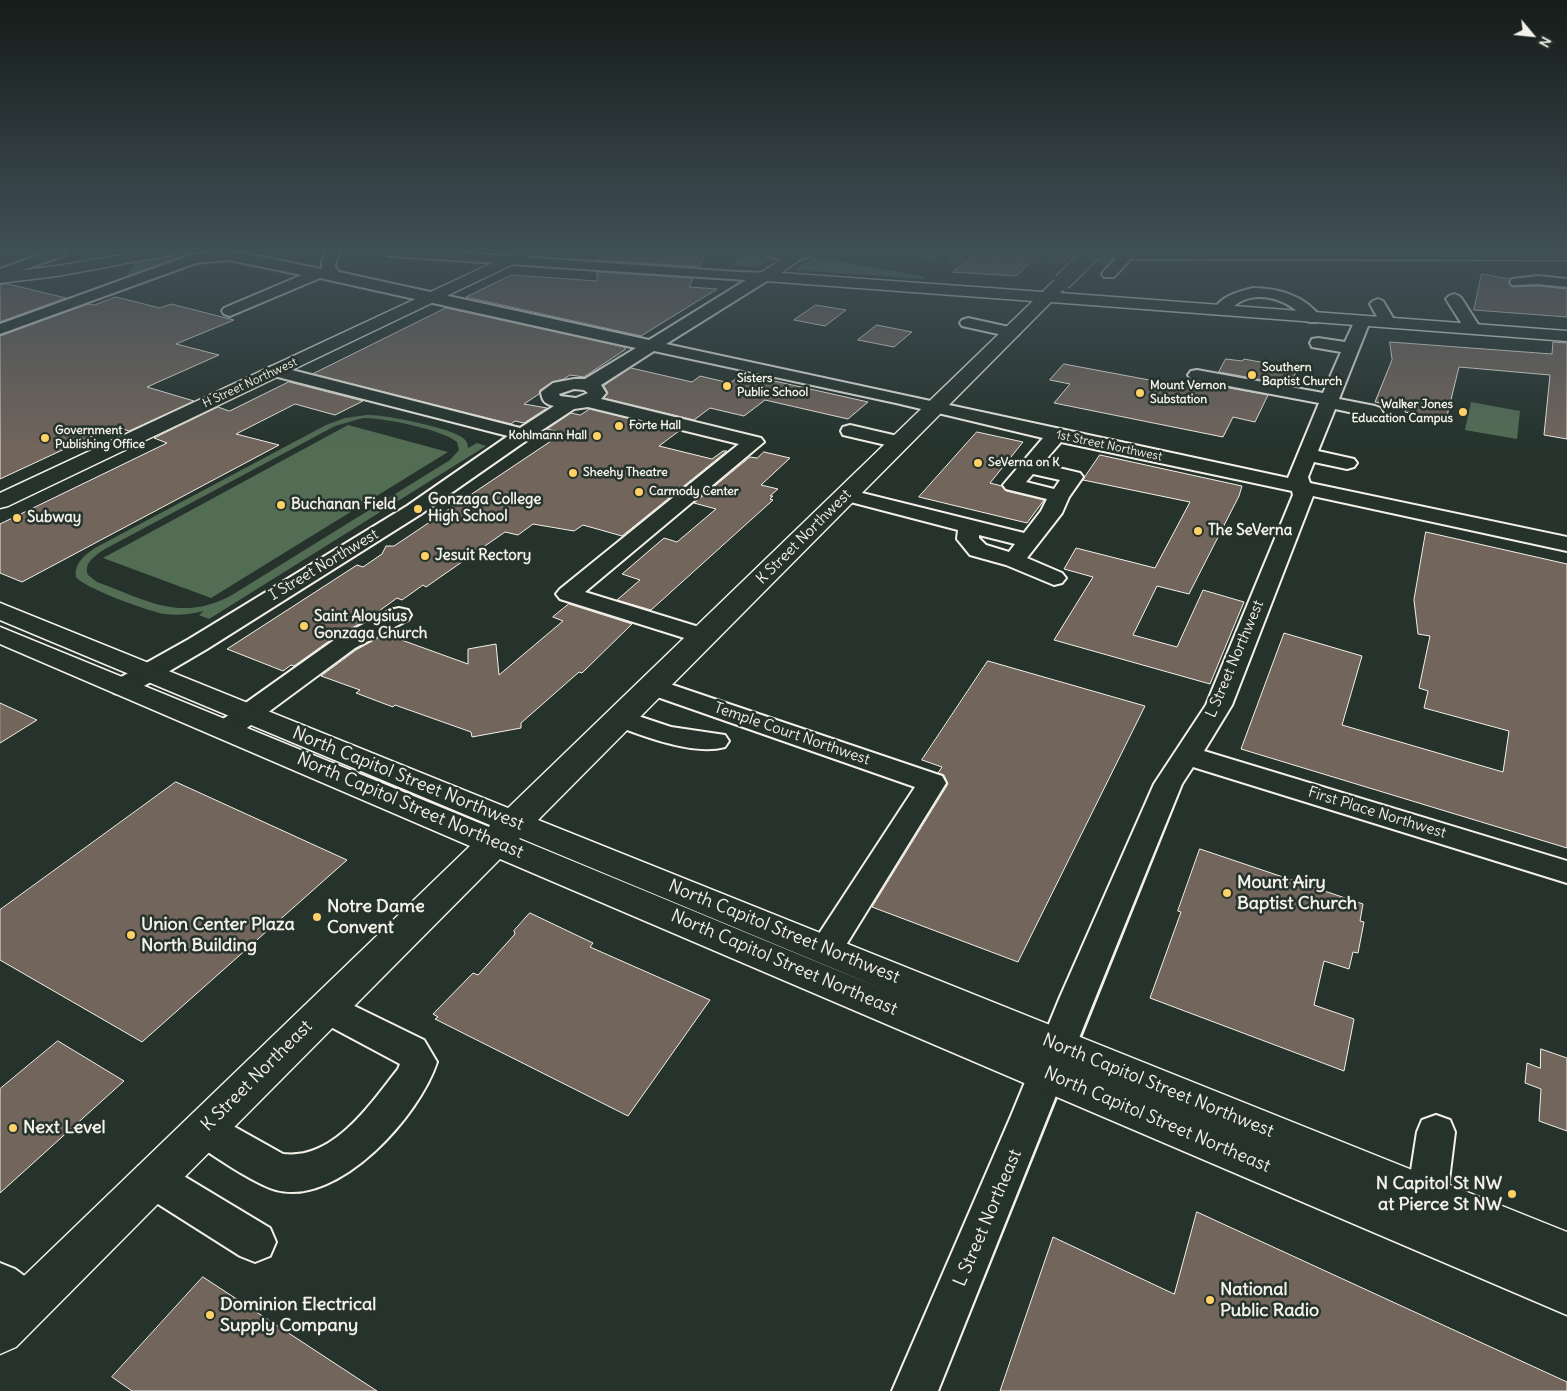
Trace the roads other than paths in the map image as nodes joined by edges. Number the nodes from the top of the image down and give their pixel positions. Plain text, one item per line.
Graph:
1 (32, 317) edge
2 (390, 317) edge
3 (523, 317) edge
4 (698, 317) edge
5 (718, 317) edge
6 (1027, 317) edge
7 (1299, 317) edge
8 (1385, 317) edge
9 (1465, 317) edge
10 (724, 318) dead end
11 (974, 318) dead end
12 (1362, 321) junction
13 (1388, 323) junction
14 (682, 327) junction
15 (1017, 327) junction
16 (0, 329) edge
17 (1473, 329) junction
18 (702, 331) dead end
19 (1567, 336) edge
20 (1318, 343) dead end
21 (652, 345) junction
22 (1351, 348) junction
23 (276, 371) junction
24 (1197, 375) dead end
25 (581, 397) junction
26 (1329, 401) junction
27 (935, 407) junction
28 (1375, 415) dead end
29 (850, 431) dead end
30 (522, 434) junction
31 (1056, 435) junction
32 (899, 442) junction
33 (1307, 455) junction
34 (1347, 464) dead end
35 (1300, 486) junction
36 (846, 495) junction
37 (0, 501) edge
38 (969, 526) junction
39 (1029, 541) junction
40 (1567, 544) edge
41 (1014, 560) junction
42 (1054, 578) dead end
43 (0, 611) edge
44 (399, 615) dead end
45 (0, 635) edge
46 (703, 636) junction
47 (149, 672) junction
48 (124, 686) junction
49 (652, 686) junction
50 (620, 718) junction
51 (237, 722) junction
52 (715, 741) dead end
53 (1187, 755) junction
54 (504, 832) junction
55 (1567, 872) edge
56 (826, 949) junction
57 (326, 1008) junction
58 (1053, 1059) junction
59 (204, 1129) junction
60 (1436, 1132) dead end
61 (153, 1180) junction
62 (1427, 1196) junction
63 (255, 1242) dead end
64 (1567, 1253) edge
65 (1567, 1292) edge
66 (9, 1307) edge
67 (915, 1391) edge

1 - 16 street
2 - 23 main road, H Street Northwest
3 - 21 street, 1st Street Northwest
4 - 14 street, I Street Northwest
5 - 10 street
6 - 15 main road, K Street Northwest
7 - 12 main road
8 - 13 street
9 - 17 street
11 - 15 street
12 - 13 main road
12 - 22 street, L Street Northwest
13 - 17 main road
14 - 18 street
14 - 21 street, I Street Northwest
15 - 27 main road, K Street Northwest
17 - 19 main road
20 - 22 street
21 - 25 street, I Street Northwest
21 - 27 street, 1st Street Northwest
22 - 26 street, L Street Northwest
23 - 30 street
23 - 37 main road, H Street Northwest
24 - 26 street
25 - 30 street, I Street Northwest
25 - 46 street
26 - 28 street
26 - 33 street, L Street Northwest
27 - 31 street, 1st Street Northwest
27 - 32 main road, K Street Northwest
29 - 32 street
30 - 47 street, I Street Northwest
31 - 35 street, 1st Street Northwest
31 - 39 street
32 - 36 main road, K Street Northwest
33 - 34 street
33 - 35 street, L Street Northwest
35 - 40 street, 1st Street Northwest
35 - 53 street, L Street Northwest
36 - 38 street
36 - 46 main road, K Street Northwest
38 - 39 street
38 - 41 street
39 - 41 street
41 - 42 street
43 - 47 main road
44 - 51 street
45 - 48 main road, North Capitol Street Northeast
46 - 49 main road, K Street Northwest
47 - 48 street, I Street Northwest
47 - 51 main road
48 - 51 main road, North Capitol Street Northeast
49 - 50 main road, K Street Northwest
49 - 56 street, Temple Court Northwest
50 - 52 street
50 - 54 main road, K Street Northwest
51 - 54 main road, North Capitol Street Northeast
53 - 55 street, First Place Northwest
53 - 58 street, L Street Northwest
54 - 56 main road, North Capitol Street Northwest
54 - 57 main road, K Street Northeast
54 - 58 main road, North Capitol Street Northeast
56 - 58 main road, North Capitol Street Northwest
57 - 59 main road, K Street Northeast
57 - 59 street
58 - 62 main road, North Capitol Street Northwest
58 - 65 main road, North Capitol Street Northeast
58 - 67 street, L Street Northeast
59 - 61 main road, K Street Northeast
60 - 62 street
61 - 63 street
61 - 66 main road, K Street Northeast
62 - 64 main road, North Capitol Street Northwest

